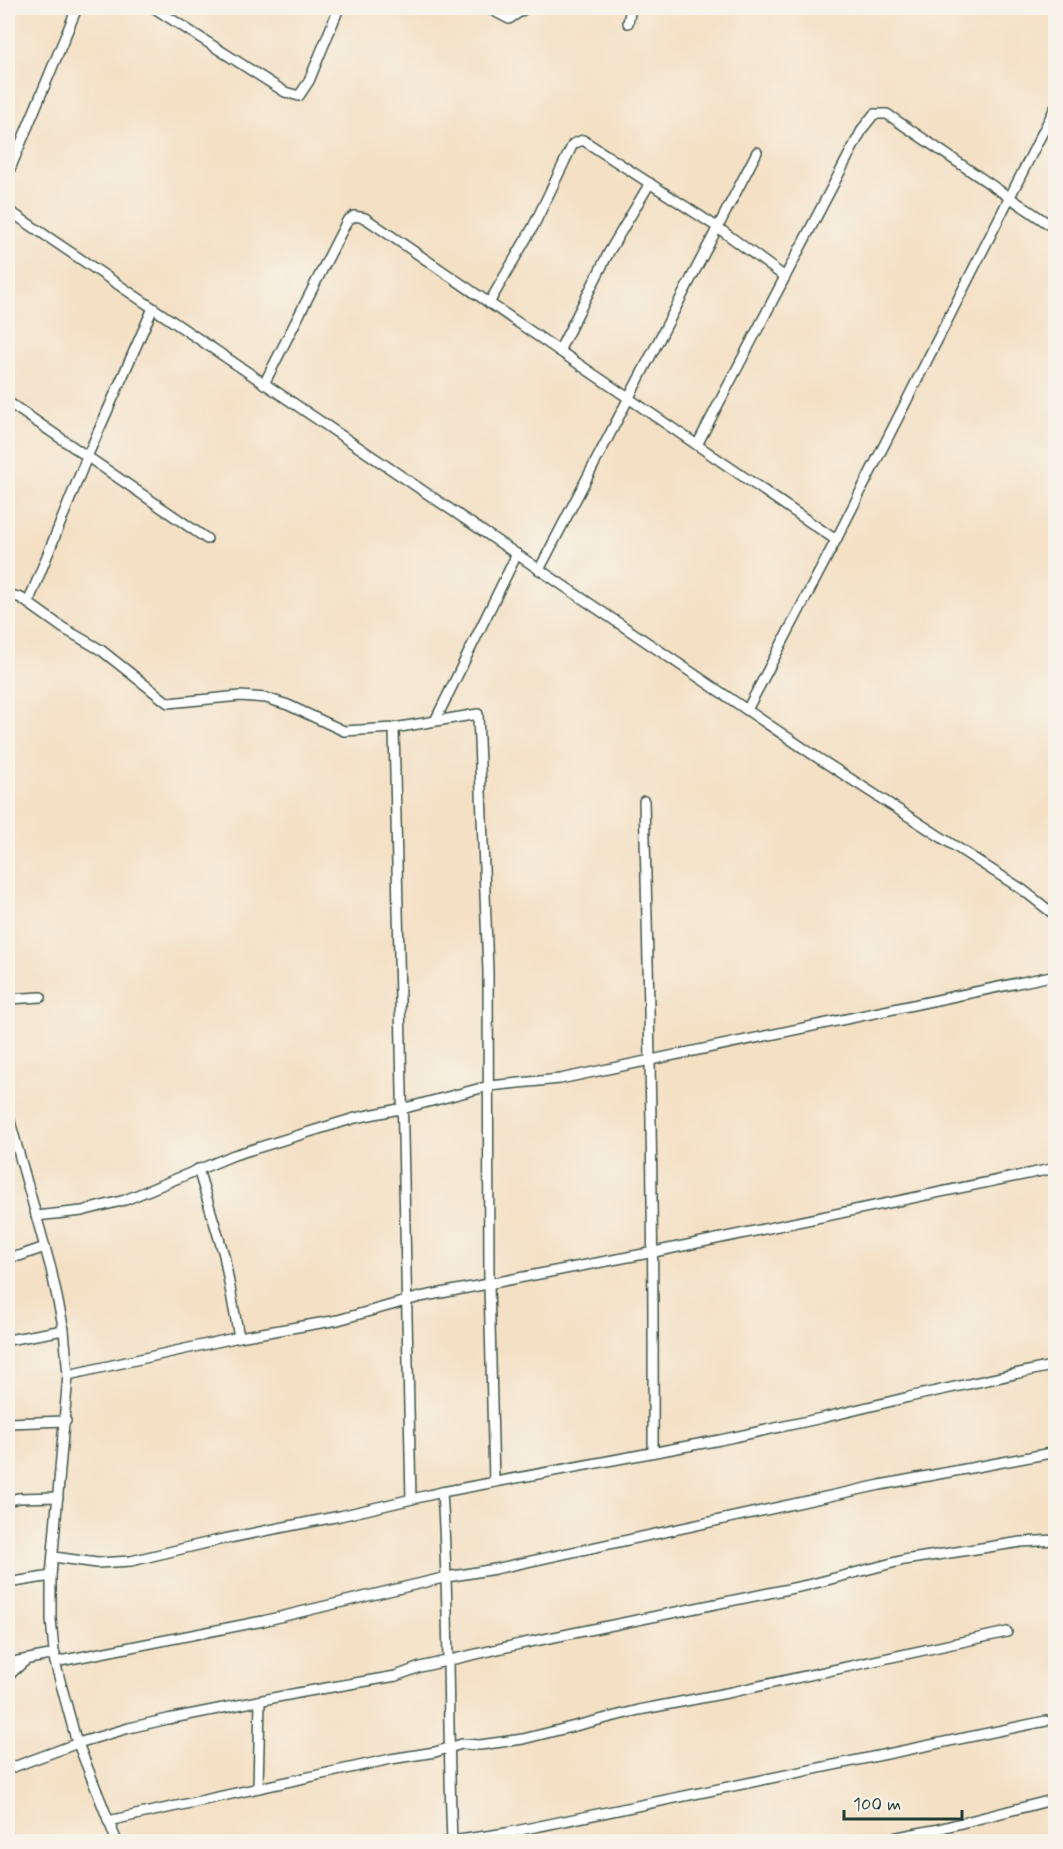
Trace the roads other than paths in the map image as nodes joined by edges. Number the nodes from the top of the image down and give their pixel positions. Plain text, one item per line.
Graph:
1 (77, 8) edge
2 (153, 8) edge
3 (339, 8) edge
4 (488, 8) edge
5 (526, 8) edge
6 (631, 8) edge
7 (627, 23) dead end
8 (1056, 106) edge
9 (757, 152) dead end
10 (8, 174) edge
11 (650, 183) junction
12 (1009, 198) junction
13 (8, 210) edge
14 (717, 227) junction
15 (1056, 229) edge
16 (785, 277) junction
17 (489, 303) junction
18 (153, 308) junction
19 (559, 351) junction
20 (264, 384) junction
21 (628, 398) junction
22 (8, 402) edge
23 (697, 445) junction
24 (87, 457) junction
25 (207, 539) dead end
26 (836, 540) junction
27 (516, 554) junction
28 (539, 570) junction
29 (8, 594) edge
30 (28, 603) junction
31 (747, 710) junction
32 (435, 721) junction
33 (394, 728) junction
34 (644, 801) dead end
35 (1056, 916) edge
36 (1056, 975) edge
37 (41, 997) dead end
38 (8, 999) edge
39 (651, 1061) junction
40 (489, 1086) junction
41 (403, 1108) junction
42 (8, 1114) edge
43 (1056, 1168) edge
44 (198, 1169) junction
45 (36, 1216) junction
46 (45, 1247) junction
47 (654, 1252) junction
48 (8, 1256) edge
49 (489, 1284) junction
50 (407, 1300) junction
51 (64, 1330) junction
52 (239, 1337) junction
53 (8, 1340) edge
54 (1056, 1365) edge
55 (68, 1374) junction
56 (66, 1421) junction
57 (8, 1424) edge
58 (653, 1452) junction
59 (1056, 1452) edge
60 (494, 1482) junction
61 (442, 1492) junction
62 (58, 1497) junction
63 (411, 1499) junction
64 (8, 1501) edge
65 (1056, 1540) edge
66 (54, 1557) junction
67 (51, 1576) junction
68 (447, 1577) junction
69 (8, 1583) edge
70 (1007, 1632) dead end
71 (55, 1658) junction
72 (27, 1660) junction
73 (447, 1662) junction
74 (8, 1663) edge
75 (8, 1676) edge
76 (260, 1701) junction
77 (1046, 1721) dead end
78 (78, 1743) junction
79 (450, 1747) junction
80 (8, 1769) edge
81 (258, 1788) junction
82 (1056, 1799) edge
83 (108, 1821) junction
84 (449, 1841) edge
85 (117, 1842) edge
86 (872, 1842) edge

1 - 10 street
2 - 3 street
4 - 5 street
6 - 7 street
8 - 12 street
9 - 14 street
11 - 14 street
11 - 17 street
11 - 19 street
12 - 15 street
12 - 16 street
12 - 26 street
13 - 18 street
14 - 16 street
14 - 21 street
16 - 23 street
17 - 19 street
17 - 20 street
18 - 20 street
18 - 24 street
19 - 21 street
20 - 27 street
21 - 23 street
21 - 28 street
22 - 24 street
23 - 26 street
24 - 25 street
24 - 30 street
26 - 31 street
27 - 28 street
27 - 32 street
28 - 31 street
29 - 30 street
30 - 33 street
31 - 35 street
32 - 33 street
32 - 40 street
33 - 41 street
34 - 39 street
36 - 39 street
37 - 38 street
39 - 40 street
39 - 47 street
40 - 41 street
40 - 49 street
41 - 44 street
41 - 50 street
42 - 45 street
43 - 47 street
44 - 45 street
44 - 52 street
45 - 46 street
46 - 48 street
46 - 51 street
47 - 49 street
47 - 58 street
49 - 50 street
49 - 60 street
50 - 52 street
50 - 63 street
51 - 53 street
51 - 55 street
52 - 55 street
54 - 58 street
55 - 56 street
56 - 57 street
56 - 62 street
58 - 60 street
59 - 68 street
60 - 61 street
61 - 63 street
61 - 68 street
62 - 64 street
62 - 66 street
63 - 66 street
65 - 73 street
66 - 67 street
67 - 69 street
67 - 71 street
68 - 71 street
68 - 73 street
70 - 79 street
71 - 72 street
71 - 78 street
72 - 74 street
72 - 75 street
73 - 76 street
73 - 79 street
76 - 78 street
76 - 81 street
77 - 84 street
78 - 80 street
78 - 83 street
79 - 81 street
79 - 84 street
81 - 83 street
82 - 86 street
83 - 85 street

